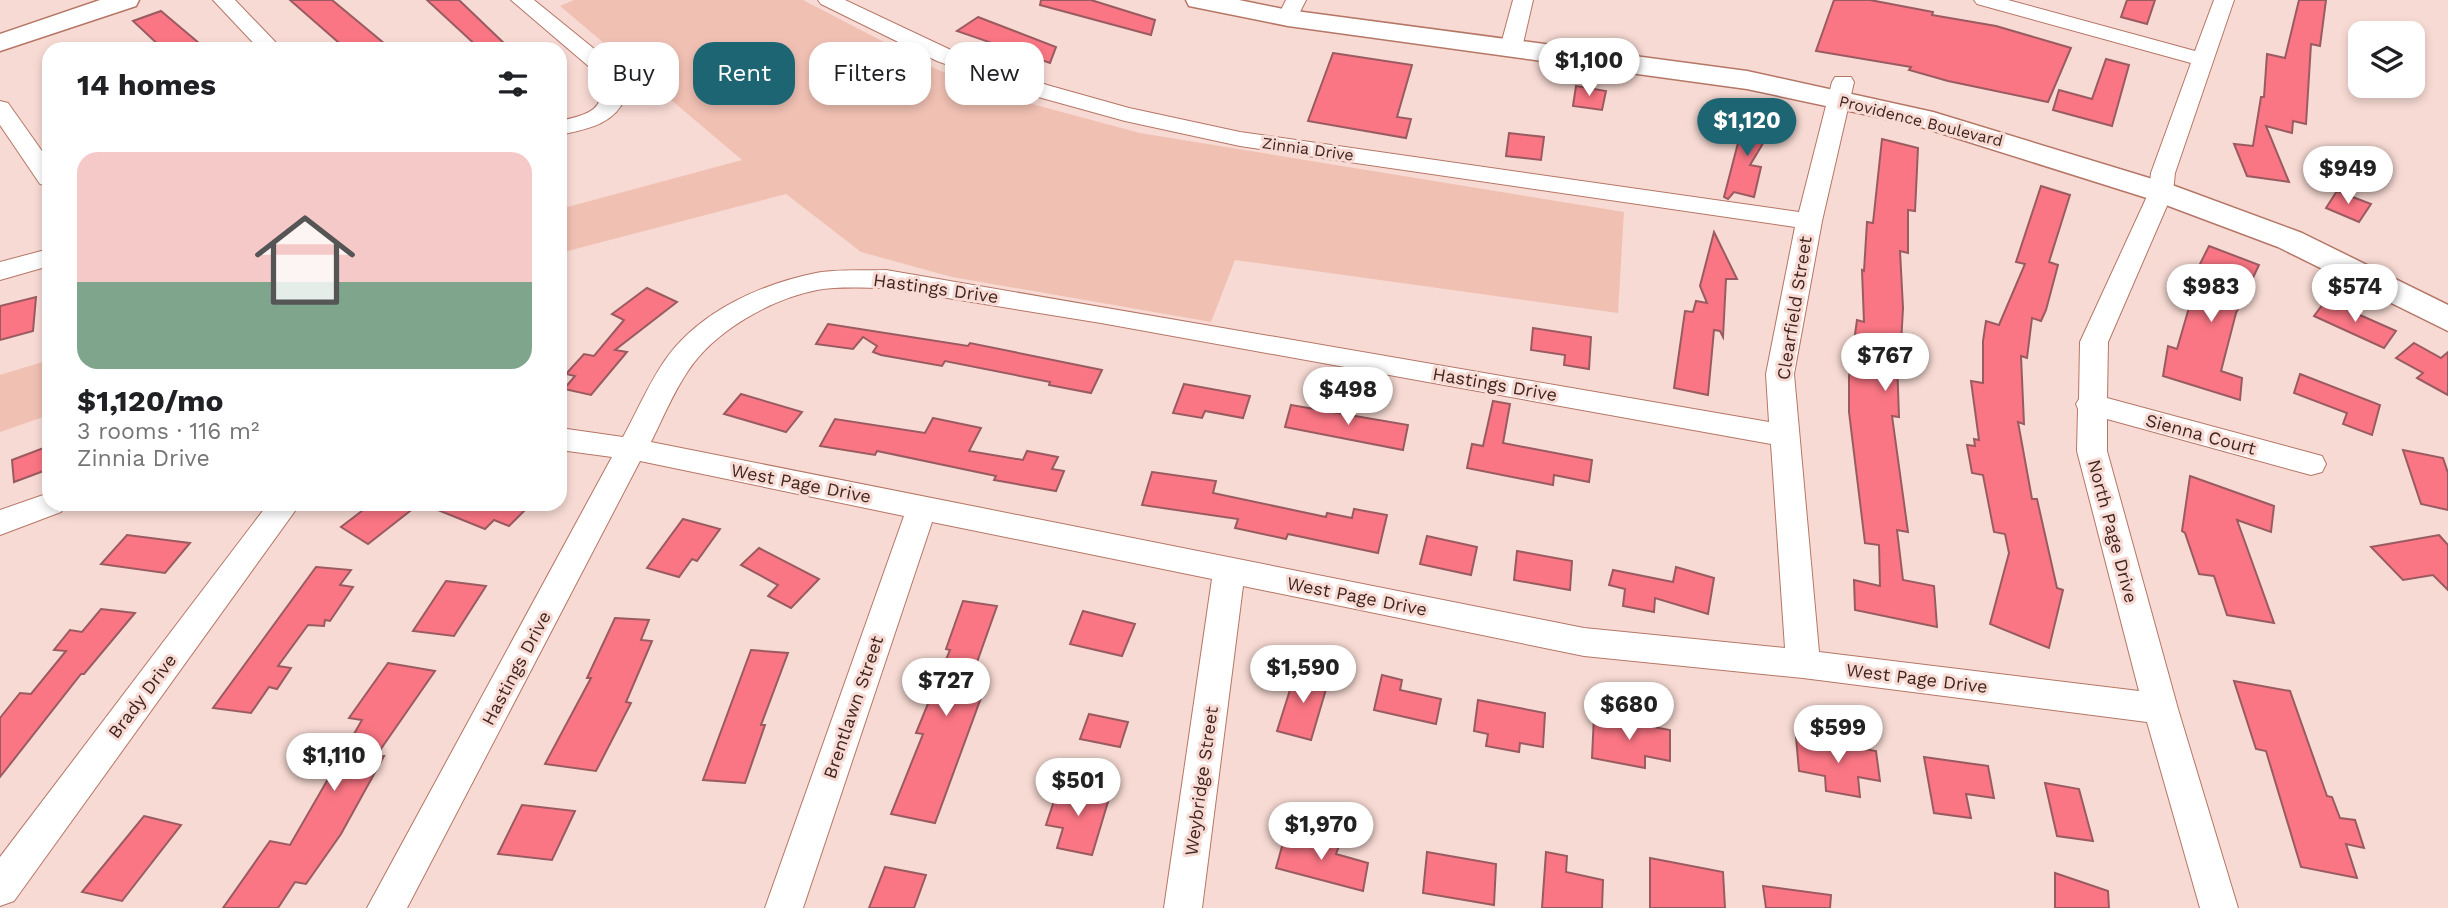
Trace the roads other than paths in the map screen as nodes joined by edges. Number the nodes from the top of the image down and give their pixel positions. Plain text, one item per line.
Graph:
1 (126, 0) edge
2 (223, 0) edge
3 (521, 0) edge
4 (828, 0) edge
5 (1199, 0) edge
6 (1523, 0) edge
7 (1984, 0) edge
8 (2224, 0) edge
9 (1289, 5) edge
10 (1513, 41) junction
11 (264, 42) edge
12 (0, 43) edge
13 (2200, 60) junction
14 (1840, 91) junction
15 (0, 108) edge
16 (567, 126) edge
17 (42, 169) edge
18 (2162, 182) junction
19 (1809, 221) junction
20 (42, 259) edge
21 (0, 271) edge
22 (2448, 294) edge
23 (2448, 319) edge
24 (2090, 404) junction
25 (1785, 436) junction
26 (567, 440) edge
27 (634, 450) junction
28 (2311, 464) dead end
29 (42, 507) edge
30 (922, 507) junction
31 (280, 511) edge
32 (0, 523) edge
33 (1229, 571) junction
34 (1803, 664) junction
35 (2161, 709) junction
36 (0, 888) edge
37 (386, 908) edge
38 (784, 908) edge
39 (1184, 908) edge
40 (2219, 908) edge

1 - 12 main road
2 - 11 street
3 - 16 street
4 - 19 street, Zinnia Drive
5 - 9 main road, Providence Boulevard
6 - 10 street
7 - 13 street
8 - 13 street, North Page Drive
9 - 10 main road, Providence Boulevard
10 - 14 main road, Providence Boulevard
13 - 18 street, North Page Drive
14 - 18 main road, Providence Boulevard
14 - 19 street, Clearfield Street
15 - 17 street
18 - 22 main road, Providence Boulevard
18 - 23 main road, Providence Boulevard
18 - 24 street, North Page Drive
19 - 25 street, Clearfield Street
20 - 21 street
24 - 28 street, Sienna Court
24 - 35 street, North Page Drive
25 - 27 street, Hastings Drive
25 - 34 street, Clearfield Street
26 - 27 street, West Page Drive
27 - 30 street, West Page Drive
27 - 37 street, Hastings Drive
29 - 32 street
30 - 33 street, West Page Drive
30 - 38 street, Brentlawn Street
31 - 36 street, Brady Drive
33 - 34 street, West Page Drive
33 - 39 street, Weybridge Street
34 - 35 street, West Page Drive
35 - 40 street, North Page Drive

